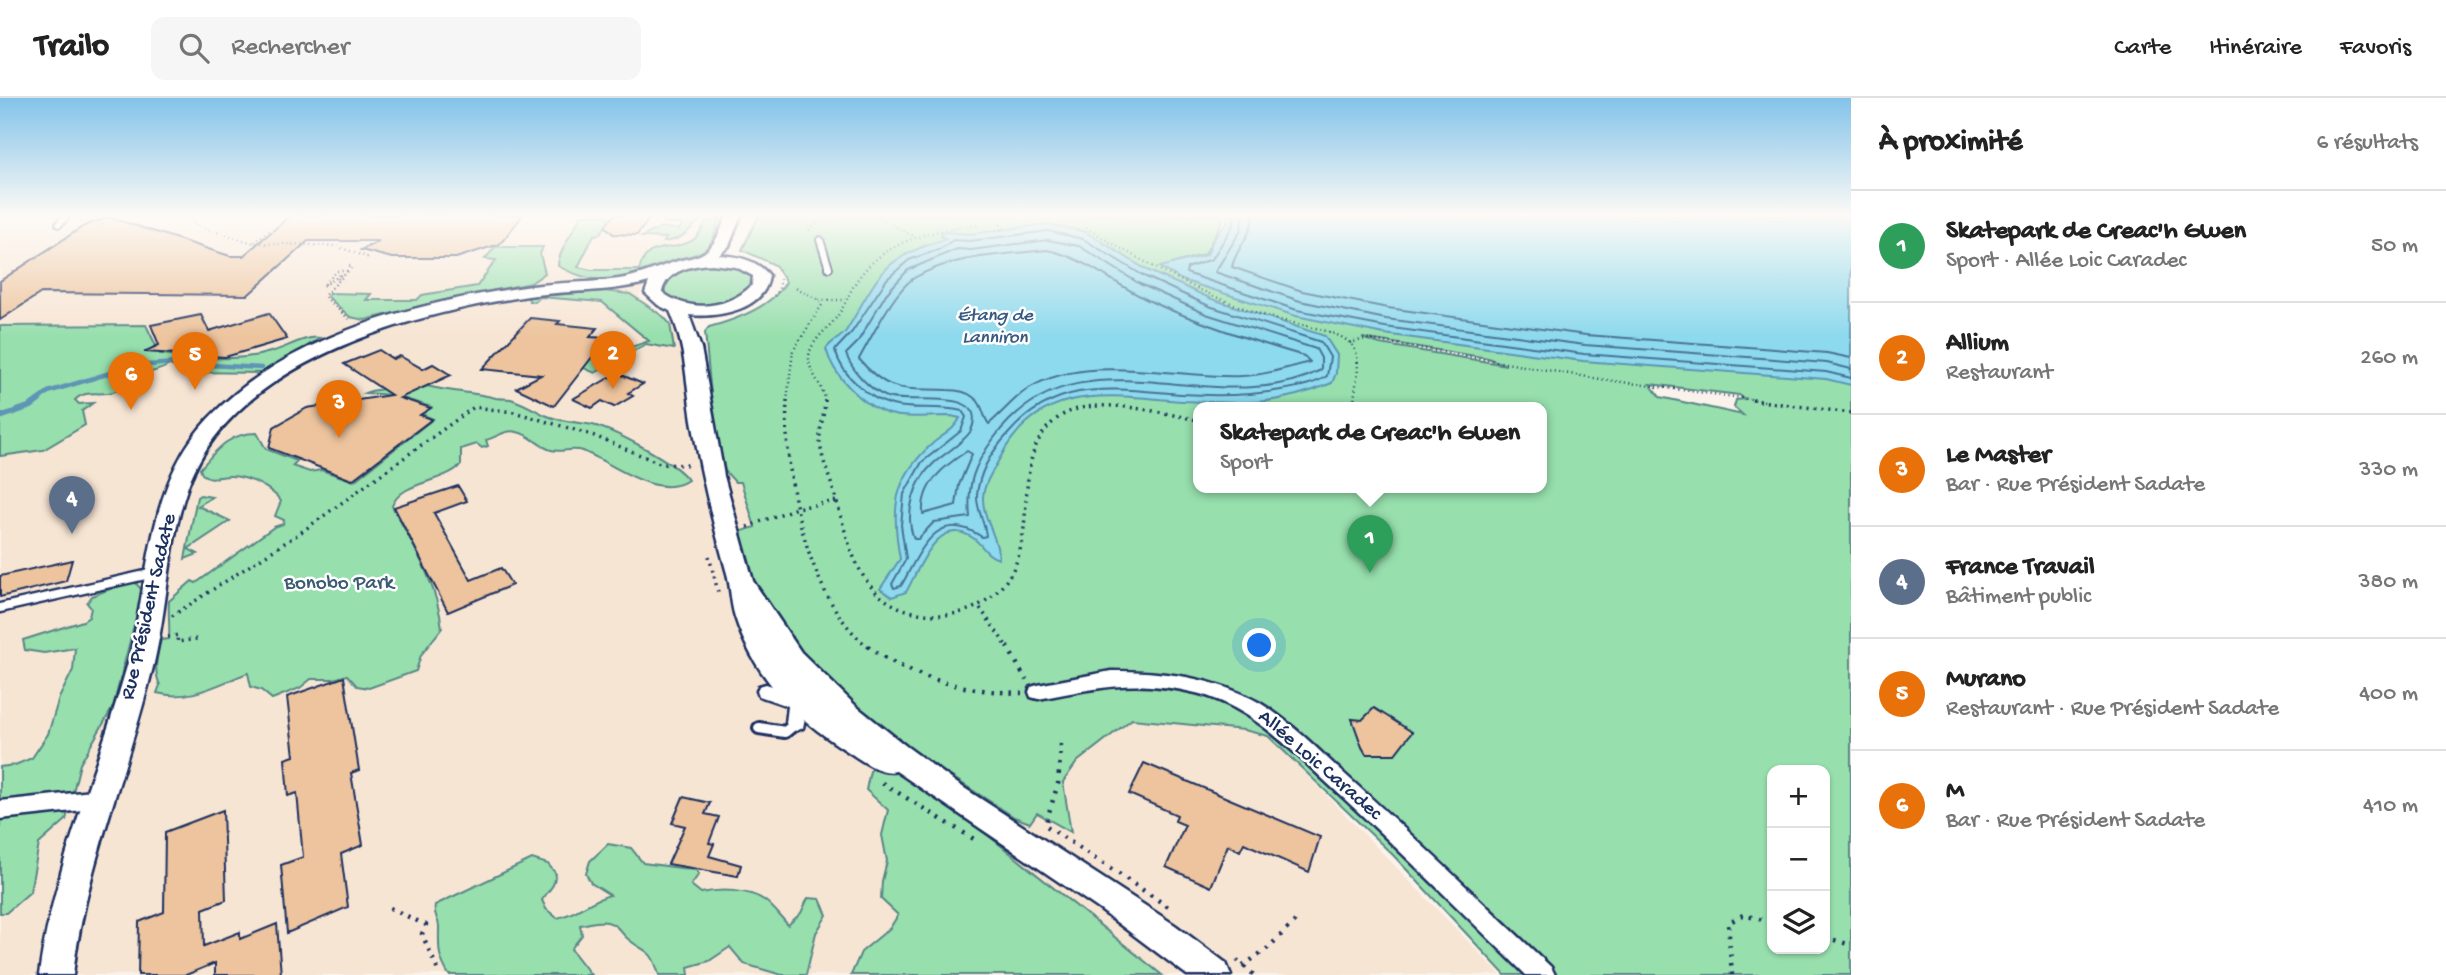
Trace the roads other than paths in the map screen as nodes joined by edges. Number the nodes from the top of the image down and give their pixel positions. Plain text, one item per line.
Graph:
1 (709, 256) edge
2 (735, 256) edge
3 (825, 256) edge
4 (704, 260) junction
5 (740, 262) junction
6 (829, 268) dead end
7 (666, 272) junction
8 (609, 285) junction
9 (653, 293) junction
10 (510, 294) joint
11 (677, 307) junction
12 (723, 307) junction
13 (695, 356) junction
14 (159, 572) junction
15 (741, 581) junction
16 (0, 608) edge
17 (800, 668) junction
18 (766, 691) dead end
19 (1038, 692) road end
20 (797, 712) junction
21 (858, 722) junction
22 (759, 728) dead end
23 (952, 794) junction
24 (101, 799) junction
25 (0, 810) edge
26 (1228, 970) edge
27 (56, 975) edge
28 (1543, 975) edge

1 - 4 street
2 - 5 street
3 - 6 lane
4 - 5 street
4 - 7 street
5 - 12 street
7 - 8 street
7 - 9 street
8 - 9 street
8 - 10 street, Rue Président Sadate
9 - 11 street
10 - 14 street, Rue Président Sadate
11 - 12 street
11 - 13 street
12 - 13 street
13 - 15 street
14 - 16 lane
14 - 24 street, Rue Président Sadate
15 - 17 street
15 - 20 street
17 - 20 street
17 - 21 street
18 - 20 street
19 - 28 street, Allée Loic Caradec
20 - 21 street
20 - 22 lane
20 - 23 street
21 - 23 street
23 - 26 street
24 - 25 street
24 - 27 street, Rue Président Sadate

